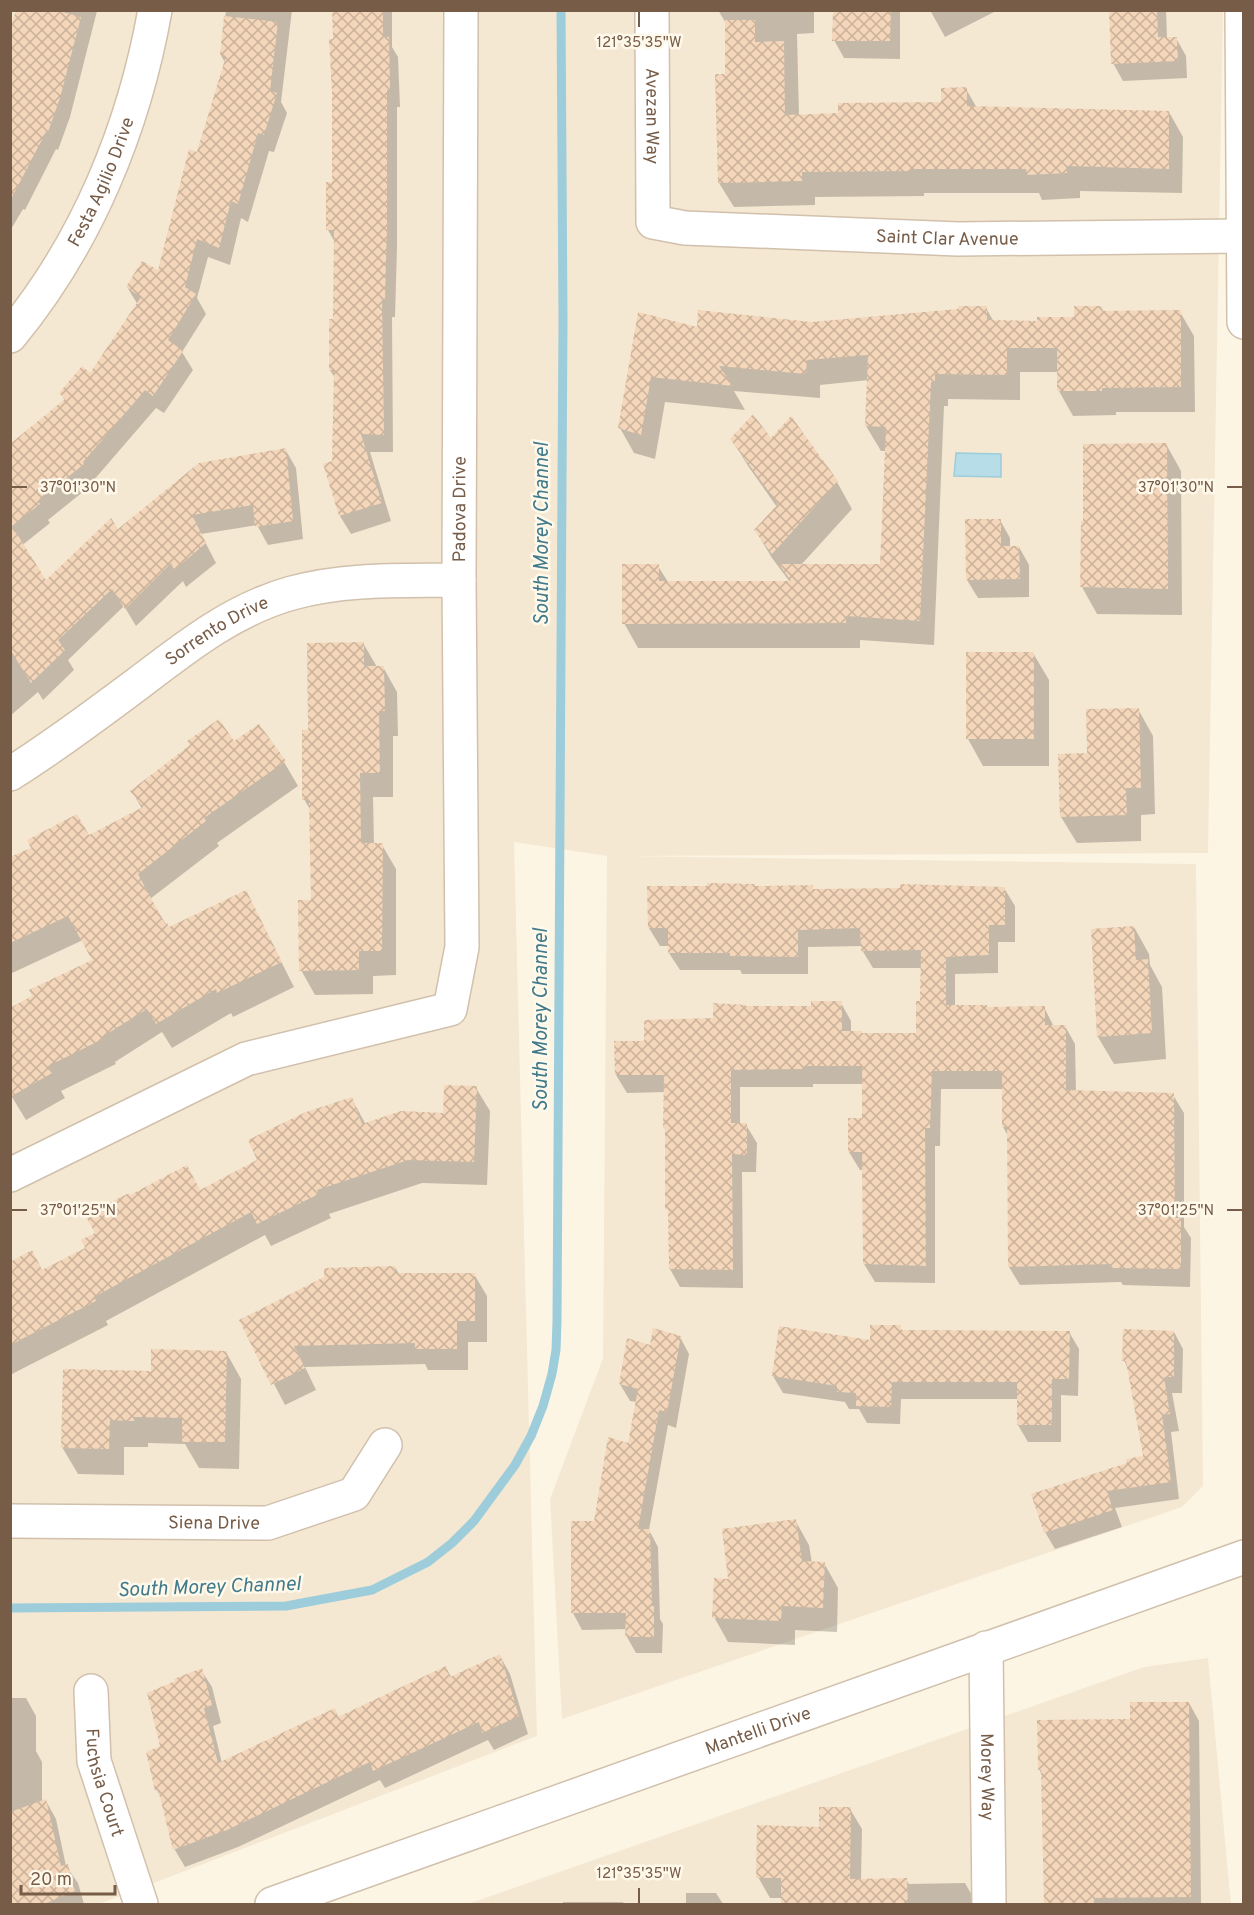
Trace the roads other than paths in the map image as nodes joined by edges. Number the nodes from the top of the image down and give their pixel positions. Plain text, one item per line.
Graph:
1 (155, 10) edge
2 (461, 10) edge
3 (652, 10) edge
4 (1242, 10) edge
5 (653, 222) joint
6 (1242, 236) edge
7 (1244, 322) edge
8 (10, 336) edge
9 (459, 580) junction
10 (10, 774) edge
11 (10, 1175) edge
12 (385, 1445) dead end
13 (10, 1521) edge
14 (1244, 1557) edge
15 (986, 1648) junction
16 (91, 1691) dead end
17 (141, 1905) edge
18 (272, 1905) edge
19 (989, 1905) edge

1 - 8 street, Festa Agilio Drive
2 - 9 street, Padova Drive
3 - 5 street, Avezan Way
4 - 6 street
5 - 6 street, Saint Clar Avenue
6 - 7 street
9 - 10 street, Sorrento Drive
9 - 11 street, Padova Drive
12 - 13 street, Siena Drive
14 - 15 street, Mantelli Drive
15 - 18 street, Mantelli Drive
15 - 19 street, Morey Way
16 - 17 street, Fuchsia Court

